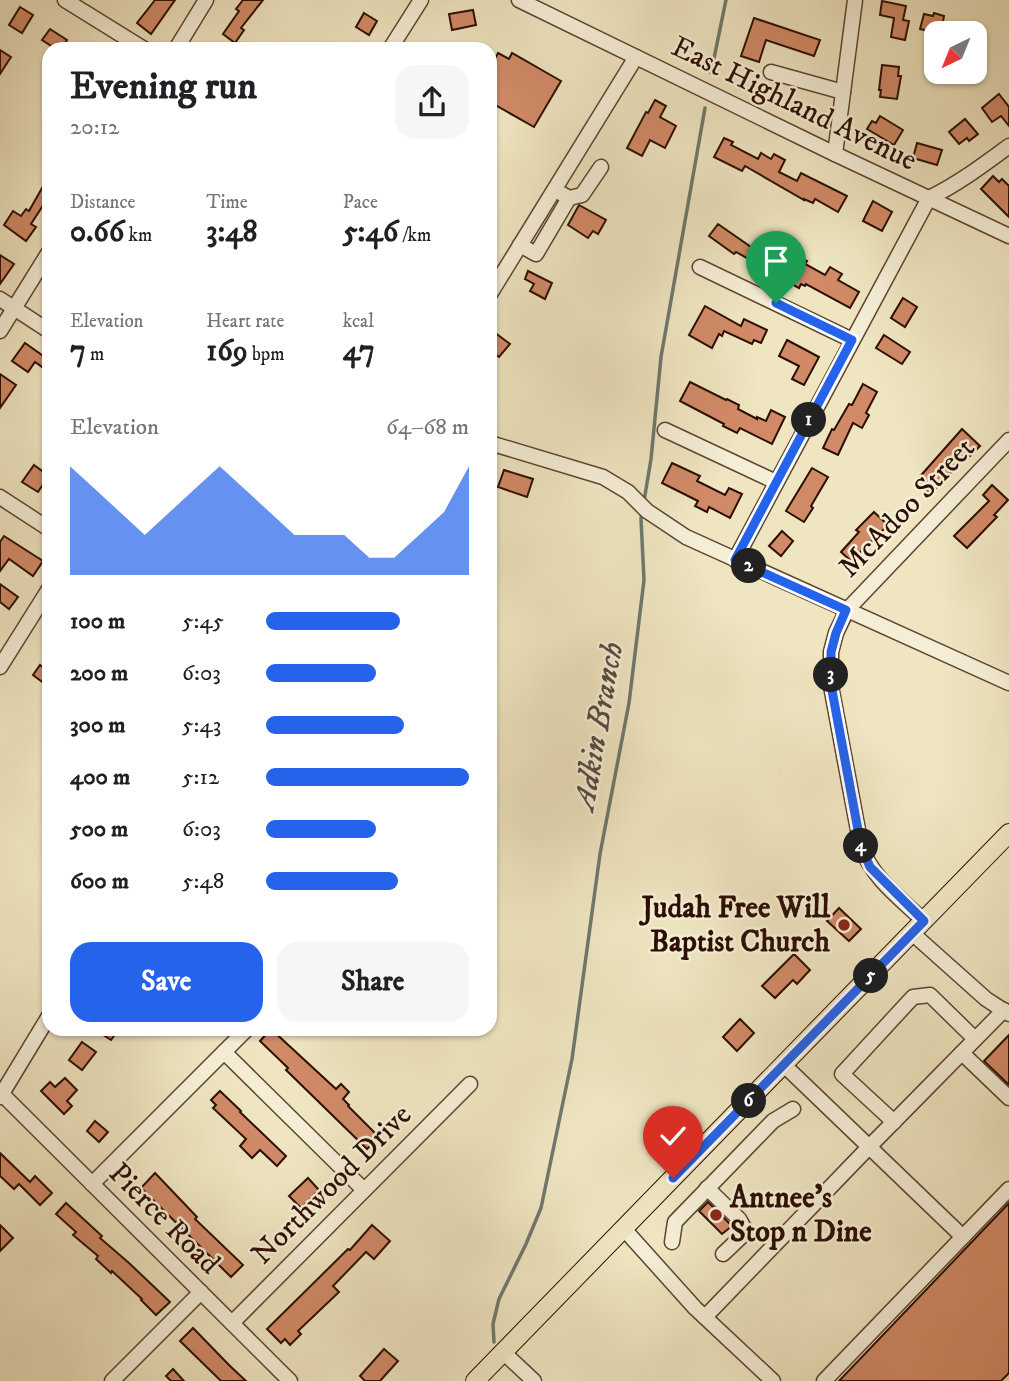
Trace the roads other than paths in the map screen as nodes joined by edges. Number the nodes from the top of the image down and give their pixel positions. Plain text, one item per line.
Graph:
1 (65, 0) edge
2 (206, 0) edge
3 (421, 0) edge
4 (519, 0) edge
5 (855, 0) edge
6 (133, 42) edge
7 (180, 42) edge
8 (394, 42) edge
9 (636, 57) junction
10 (771, 72) dead end
11 (843, 92) junction
12 (1009, 146) edge
13 (835, 154) junction
14 (601, 167) dead end
15 (554, 191) junction
16 (569, 198) junction
17 (929, 198) junction
18 (1009, 236) edge
19 (520, 245) junction
20 (42, 263) edge
21 (700, 267) dead end
22 (497, 272) edge
23 (0, 299) edge
24 (14, 308) junction
25 (42, 326) edge
26 (0, 331) edge
27 (852, 340) junction
28 (665, 430) dead end
29 (1009, 440) edge
30 (497, 445) edge
31 (776, 482) junction
32 (0, 497) edge
33 (42, 524) edge
34 (735, 560) junction
35 (42, 600) edge
36 (846, 610) junction
37 (0, 667) edge
38 (1009, 683) edge
39 (1008, 835) edge
40 (918, 927) junction
41 (1007, 1012) edge
42 (42, 1028) edge
43 (240, 1036) edge
44 (975, 1039) junction
45 (224, 1052) junction
46 (962, 1053) junction
47 (784, 1065) junction
48 (470, 1084) dead end
49 (1, 1096) edge
50 (1009, 1098) edge
51 (793, 1109) dead end
52 (894, 1122) junction
53 (869, 1147) junction
54 (92, 1184) junction
55 (707, 1188) junction
56 (1009, 1189) edge
57 (364, 1190) junction
58 (624, 1229) junction
59 (963, 1237) junction
60 (672, 1242) dead end
61 (723, 1254) dead end
62 (201, 1292) junction
63 (705, 1317) junction
64 (232, 1323) junction
65 (503, 1352) junction
66 (112, 1381) edge
67 (290, 1381) edge
68 (475, 1381) edge
69 (534, 1381) edge
70 (773, 1381) edge
71 (824, 1381) edge

1 - 6 street
2 - 7 street
3 - 8 street
4 - 9 street, East Highland Avenue
5 - 11 street
9 - 13 street, East Highland Avenue
9 - 15 street
10 - 11 street
11 - 13 street
12 - 17 street
13 - 17 street, East Highland Avenue
14 - 16 street
15 - 16 street
15 - 19 street
16 - 19 street
17 - 18 street, East Highland Avenue
17 - 27 street
19 - 22 street
20 - 24 street
21 - 27 street
23 - 24 street
24 - 25 street
24 - 26 street
27 - 31 street
28 - 31 street
29 - 36 street, McAdoo Street
30 - 34 street
31 - 34 street
32 - 33 street
34 - 36 street
35 - 37 street
36 - 38 street
36 - 40 street, McAdoo Street
39 - 40 main road
40 - 41 street, McAdoo Street
40 - 47 main road
41 - 44 street
42 - 49 street
43 - 45 street
44 - 46 street
44 - 52 street
45 - 54 street
45 - 57 street
46 - 50 street
46 - 52 street
47 - 53 street
47 - 58 main road
48 - 57 street, Northwood Drive
49 - 54 street, Pierce Road
51 - 55 street
52 - 53 street
53 - 59 street
53 - 63 street
54 - 62 street, Pierce Road
55 - 60 street
55 - 61 street
56 - 59 street
57 - 64 street, Northwood Drive
58 - 63 street
58 - 65 main road
59 - 71 street
62 - 64 street, Pierce Road
62 - 66 street
63 - 70 street
64 - 67 street, Pierce Road
65 - 68 main road
65 - 69 street

